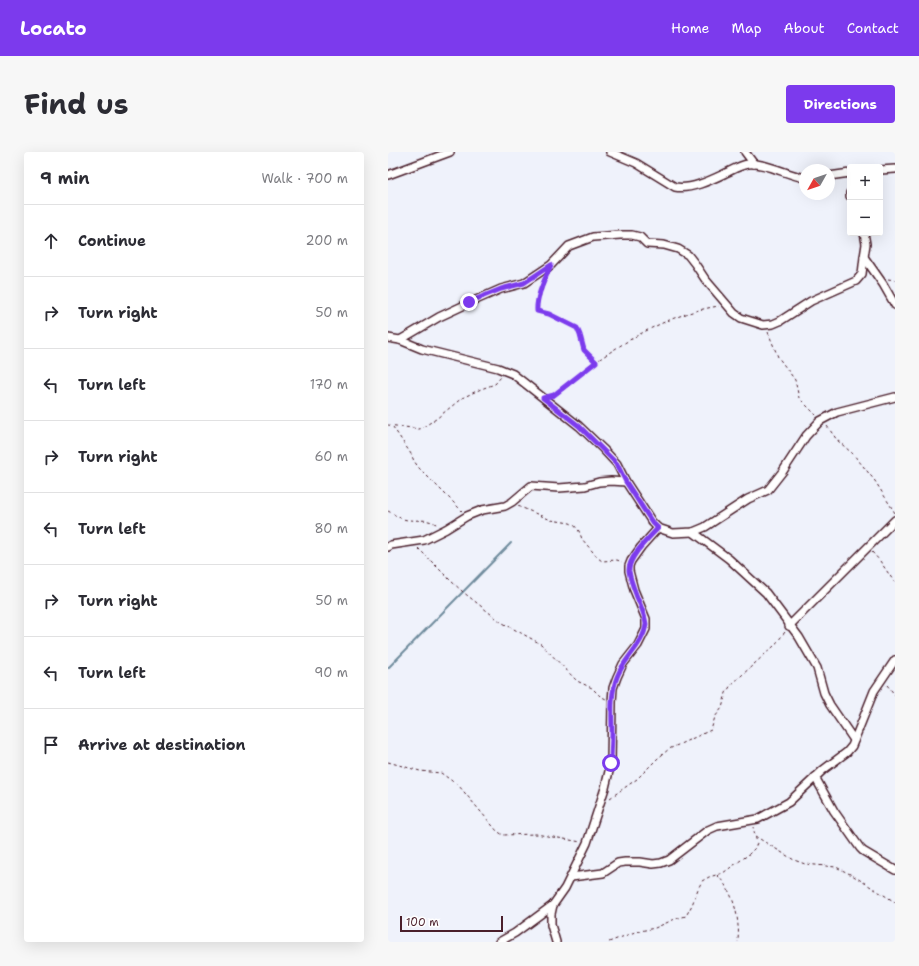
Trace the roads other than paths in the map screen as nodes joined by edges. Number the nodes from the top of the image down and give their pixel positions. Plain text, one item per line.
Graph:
1 (450, 152) edge
2 (610, 152) edge
3 (746, 152) edge
4 (754, 164) junction
5 (895, 169) edge
6 (883, 170) edge
7 (847, 173) edge
8 (388, 175) edge
9 (835, 175) edge
10 (799, 177) edge
11 (865, 236) edge
12 (864, 257) junction
13 (895, 305) edge
14 (388, 338) edge
15 (400, 340) junction
16 (895, 397) edge
17 (626, 482) junction
18 (895, 520) edge
19 (658, 528) junction
20 (693, 532) junction
21 (388, 547) edge
22 (790, 626) junction
23 (895, 660) edge
24 (854, 740) junction
25 (815, 777) junction
26 (895, 870) edge
27 (571, 876) junction
28 (553, 905) junction
29 (499, 942) edge
30 (556, 942) edge

1 - 8 street
2 - 4 street
3 - 4 street
4 - 10 street
5 - 6 street
7 - 9 street
11 - 12 street
12 - 13 street
12 - 15 street
14 - 15 street
15 - 17 street
16 - 20 street
17 - 19 street
17 - 21 street
18 - 22 street
19 - 20 street
19 - 27 street
20 - 22 street
22 - 24 street
23 - 24 street
24 - 25 street
25 - 26 street
25 - 27 street
27 - 28 street
28 - 29 street
28 - 30 street

